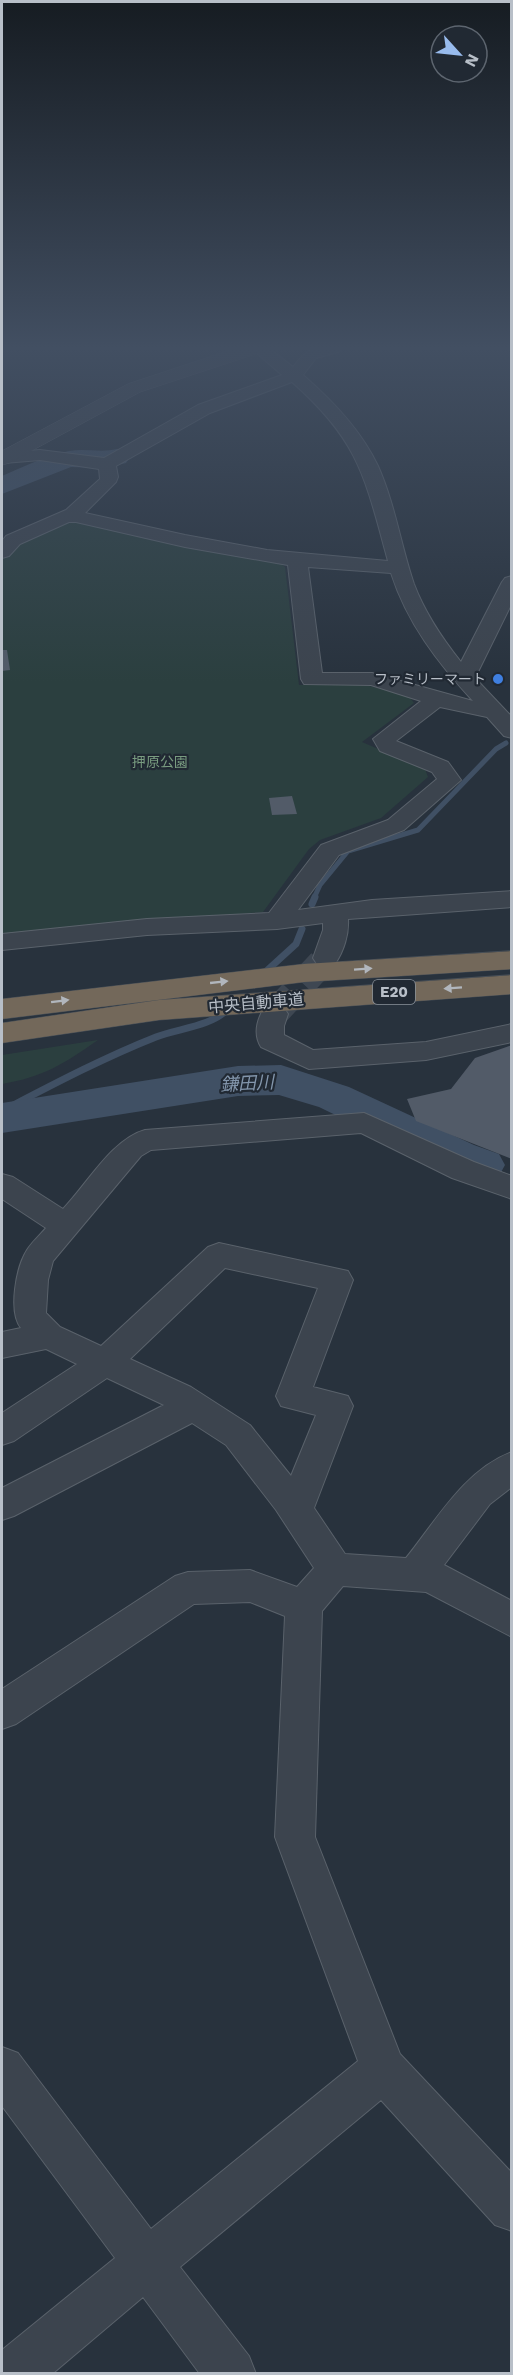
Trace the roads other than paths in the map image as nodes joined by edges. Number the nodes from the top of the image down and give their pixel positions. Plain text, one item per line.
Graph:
1 (75, 460) edge
2 (114, 460) edge
3 (366, 460) edge
4 (107, 464) junction
5 (71, 516) junction
6 (2, 552) edge
7 (297, 560) junction
8 (400, 568) junction
9 (512, 582) edge
10 (464, 678) junction
11 (436, 699) junction
12 (493, 711) junction
13 (512, 731) edge
14 (512, 899) edge
15 (335, 913) junction
16 (277, 921) junction
17 (2, 942) edge
18 (512, 960) edge
19 (315, 965) junction
20 (512, 984) edge
21 (276, 1007) junction
22 (2, 1009) edge
23 (2, 1033) edge
24 (512, 1033) edge
25 (2, 1185) edge
26 (512, 1188) edge
27 (66, 1226) junction
28 (49, 1336) junction
29 (2, 1346) edge
30 (105, 1362) junction
31 (193, 1406) junction
32 (2, 1431) edge
33 (512, 1467) edge
34 (2, 1505) edge
35 (295, 1510) junction
36 (335, 1569) junction
37 (415, 1575) junction
38 (304, 1606) junction
39 (512, 1620) edge
40 (2, 1711) edge
41 (2, 2069) edge
42 (383, 2069) junction
43 (512, 2208) edge
44 (148, 2262) junction
45 (12, 2373) edge
46 (231, 2373) edge

1 - 4 street
2 - 4 street
3 - 8 street
4 - 5 street
5 - 6 street
5 - 7 street
7 - 8 street
7 - 11 street
8 - 10 street
9 - 10 street
10 - 12 street
11 - 12 street
11 - 16 street
12 - 13 street
14 - 15 street
15 - 16 street
15 - 19 street
16 - 17 street
19 -> 18 highway, 中央自動車道 / E20
22 -> 19 highway, 中央自動車道 / E20
20 -> 21 highway, 中央自動車道 / E20
21 - 23 highway, 中央自動車道 / E20
21 - 24 street
25 - 27 street
26 - 27 street
27 - 28 street
28 - 29 street
28 - 30 street
30 - 31 street
30 - 32 street
30 - 35 street
31 - 34 street
31 - 35 street
33 - 37 street
35 - 36 street
36 - 37 street
36 - 38 street
37 - 39 street
38 - 40 street
38 - 42 street
41 - 44 street
42 - 43 street
42 - 44 street
44 - 45 street
44 - 46 street

